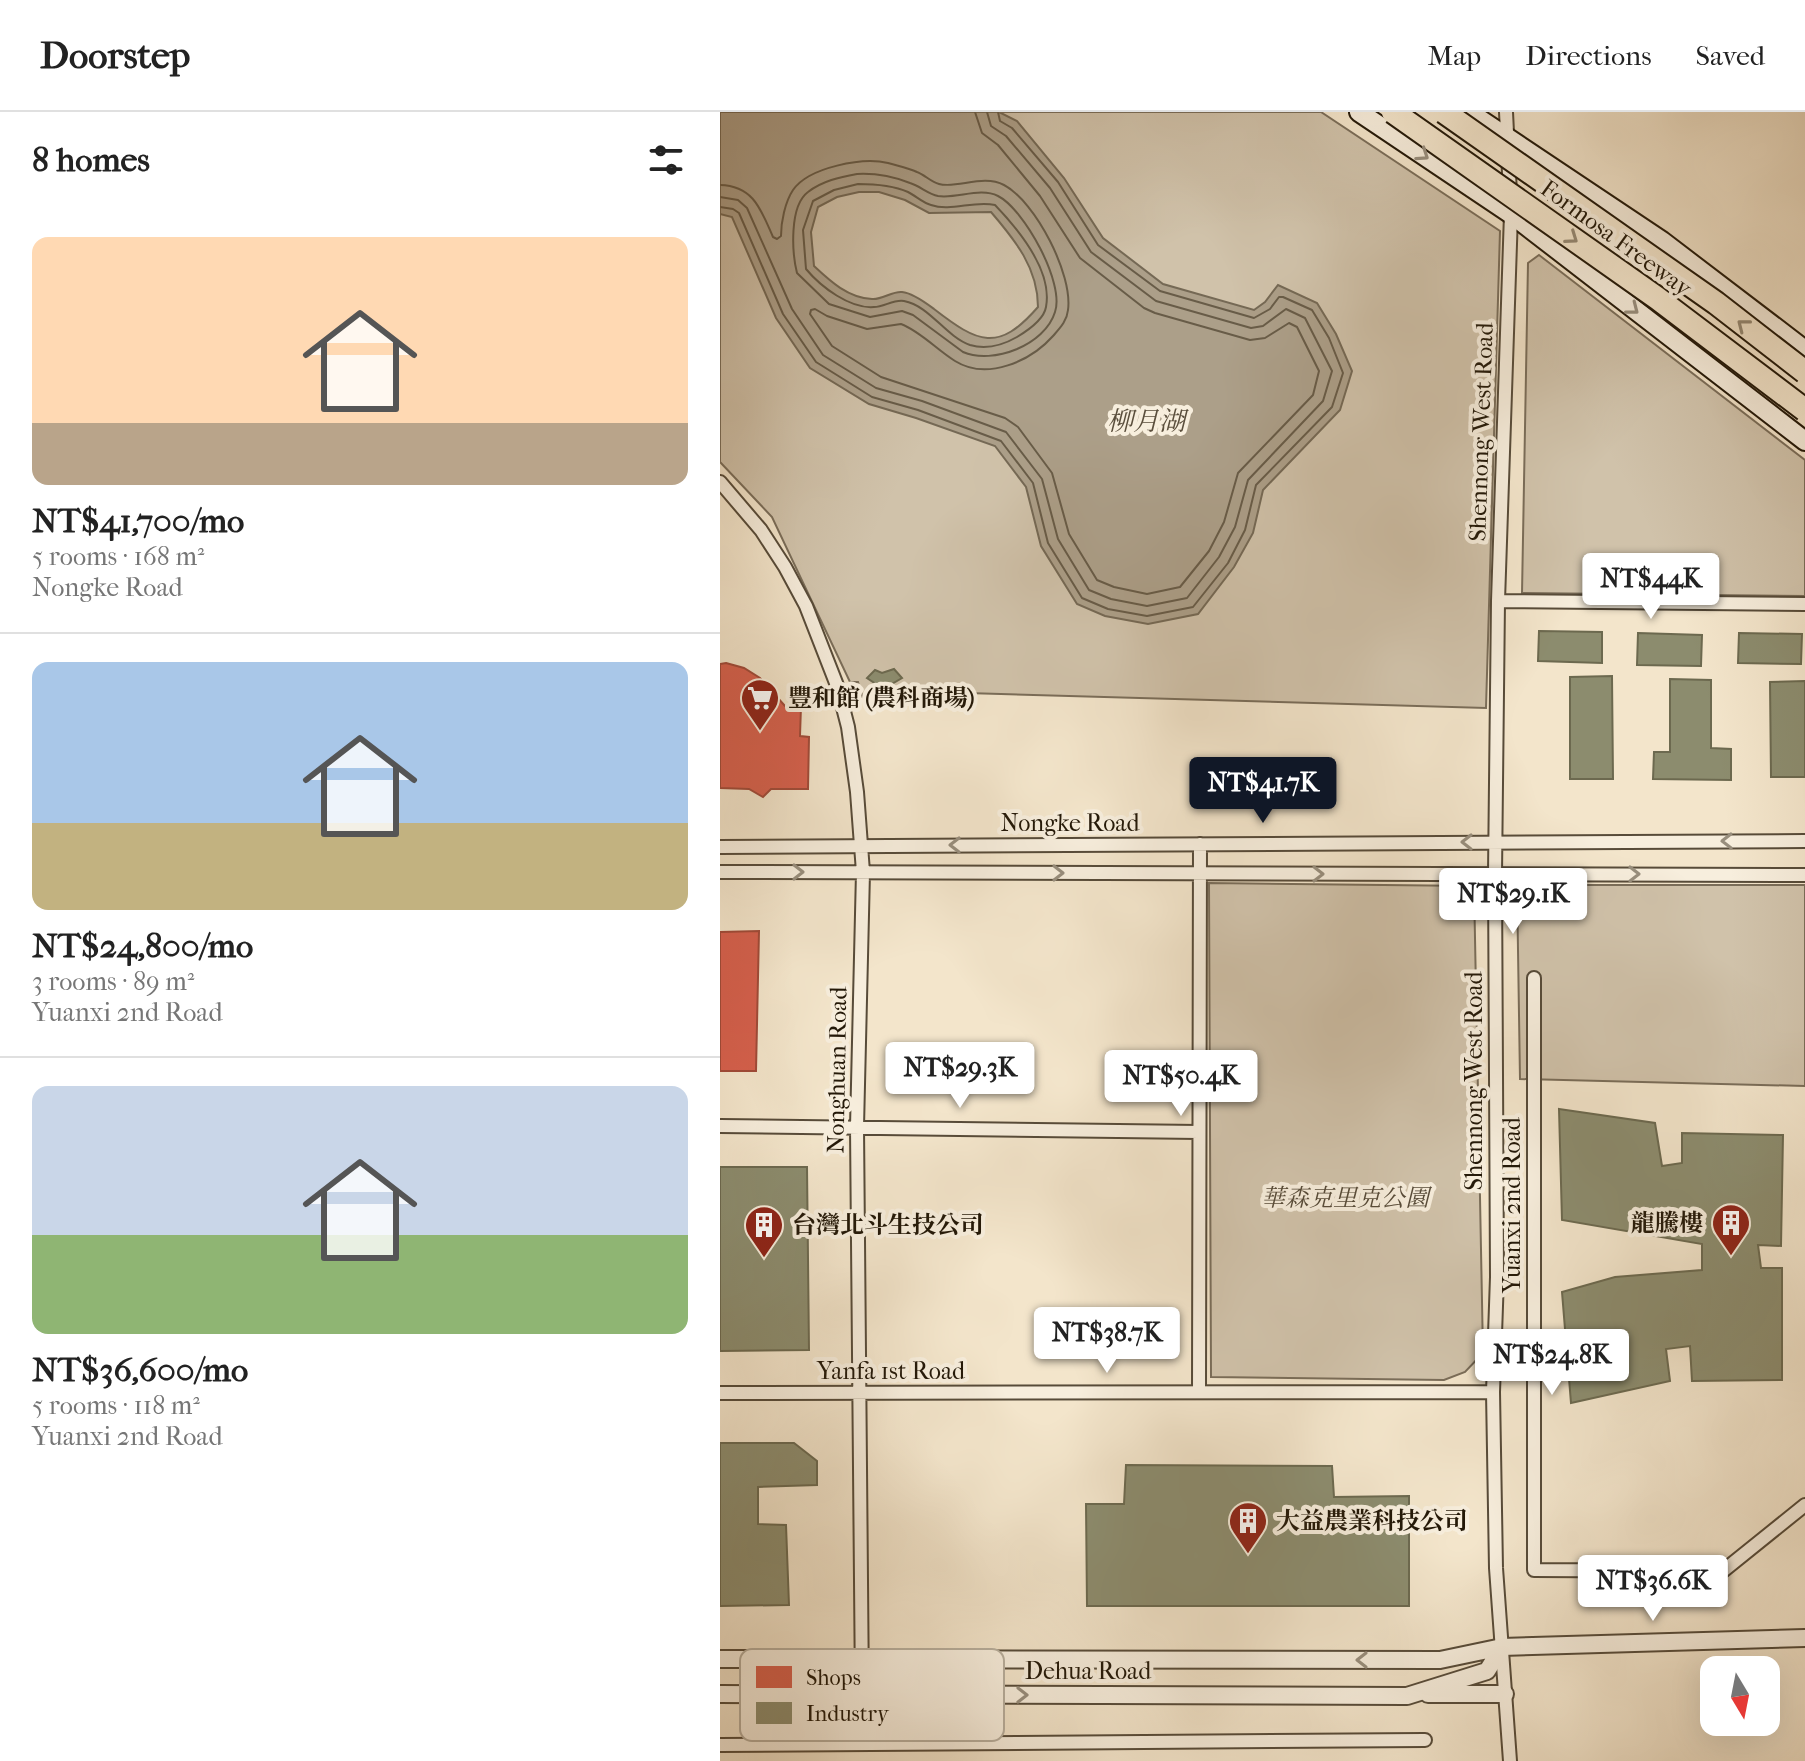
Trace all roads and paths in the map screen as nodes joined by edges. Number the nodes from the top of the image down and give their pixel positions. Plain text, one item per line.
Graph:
1 (1359, 112) edge
2 (1393, 112) edge
3 (1444, 112) edge
4 (1469, 112) edge
5 (1506, 112) edge
6 (1508, 139) junction
7 (1511, 214) junction
8 (1805, 350) edge
9 (1805, 372) edge
10 (1805, 410) edge
11 (1805, 441) edge
12 (720, 482) edge
13 (1498, 601) junction
14 (1805, 604) edge
15 (1805, 841) edge
16 (1496, 842) junction
17 (1200, 844) junction
18 (862, 846) junction
19 (720, 847) edge
20 (720, 872) edge
21 (863, 872) junction
22 (1200, 873) junction
23 (1495, 874) junction
24 (1805, 875) edge
25 (1534, 978) dead end
26 (720, 1126) edge
27 (857, 1127) junction
28 (1199, 1132) junction
29 (1199, 1392) junction
30 (1493, 1392) junction
31 (720, 1393) edge
32 (860, 1393) junction
33 (1805, 1505) edge
34 (1805, 1638) edge
35 (1502, 1647) junction
36 (862, 1649) edge
37 (1004, 1659) edge
38 (1415, 1693) junction
39 (1505, 1694) junction
40 (1004, 1695) edge
41 (1425, 1740) dead end
42 (720, 1745) edge
43 (1510, 1761) edge

1 -> 7 main road
2 -> 10 highway, Formosa Freeway, bridge
9 -> 3 highway, Formosa Freeway, bridge
4 - 6 main road
5 - 6 street, Shennong West Road
6 - 7 street, Shennong West Road
6 - 8 main road
7 -> 11 main road
7 - 13 street, Shennong West Road
12 - 18 street, Nonghuan Road
13 - 14 street
13 - 16 street, Shennong West Road
15 -> 16 street, Nongke Road
16 -> 17 street, Nongke Road
16 - 23 street, Shennong West Road
17 -> 18 street, Nongke Road
17 - 22 street
18 - 19 street, Nongke Road
18 - 21 street, Nonghuan Road
20 -> 21 street, Nongke Road
21 -> 22 street, Nongke Road
21 - 27 street, Nonghuan Road
22 -> 23 street, Nongke Road
22 - 28 street
23 -> 24 street, Nongke Road
23 - 30 street, Shennong West Road
25 - 33 street, Yuanxi 2nd Road
26 - 27 street
27 - 28 street
27 - 32 street, Nonghuan Road
28 - 29 street
29 - 30 street, Yanfa 1st Road
29 - 32 street, Yanfa 1st Road
30 - 35 street, Shennong West Road
31 - 32 street, Yanfa 1st Road
32 - 36 street, Nonghuan Road
34 - 35 street
35 -> 37 street
35 - 38 street
35 - 39 street, Shennong West Road
38 - 39 street
40 -> 38 street
39 - 43 street, Shennong West Road
41 - 42 street

